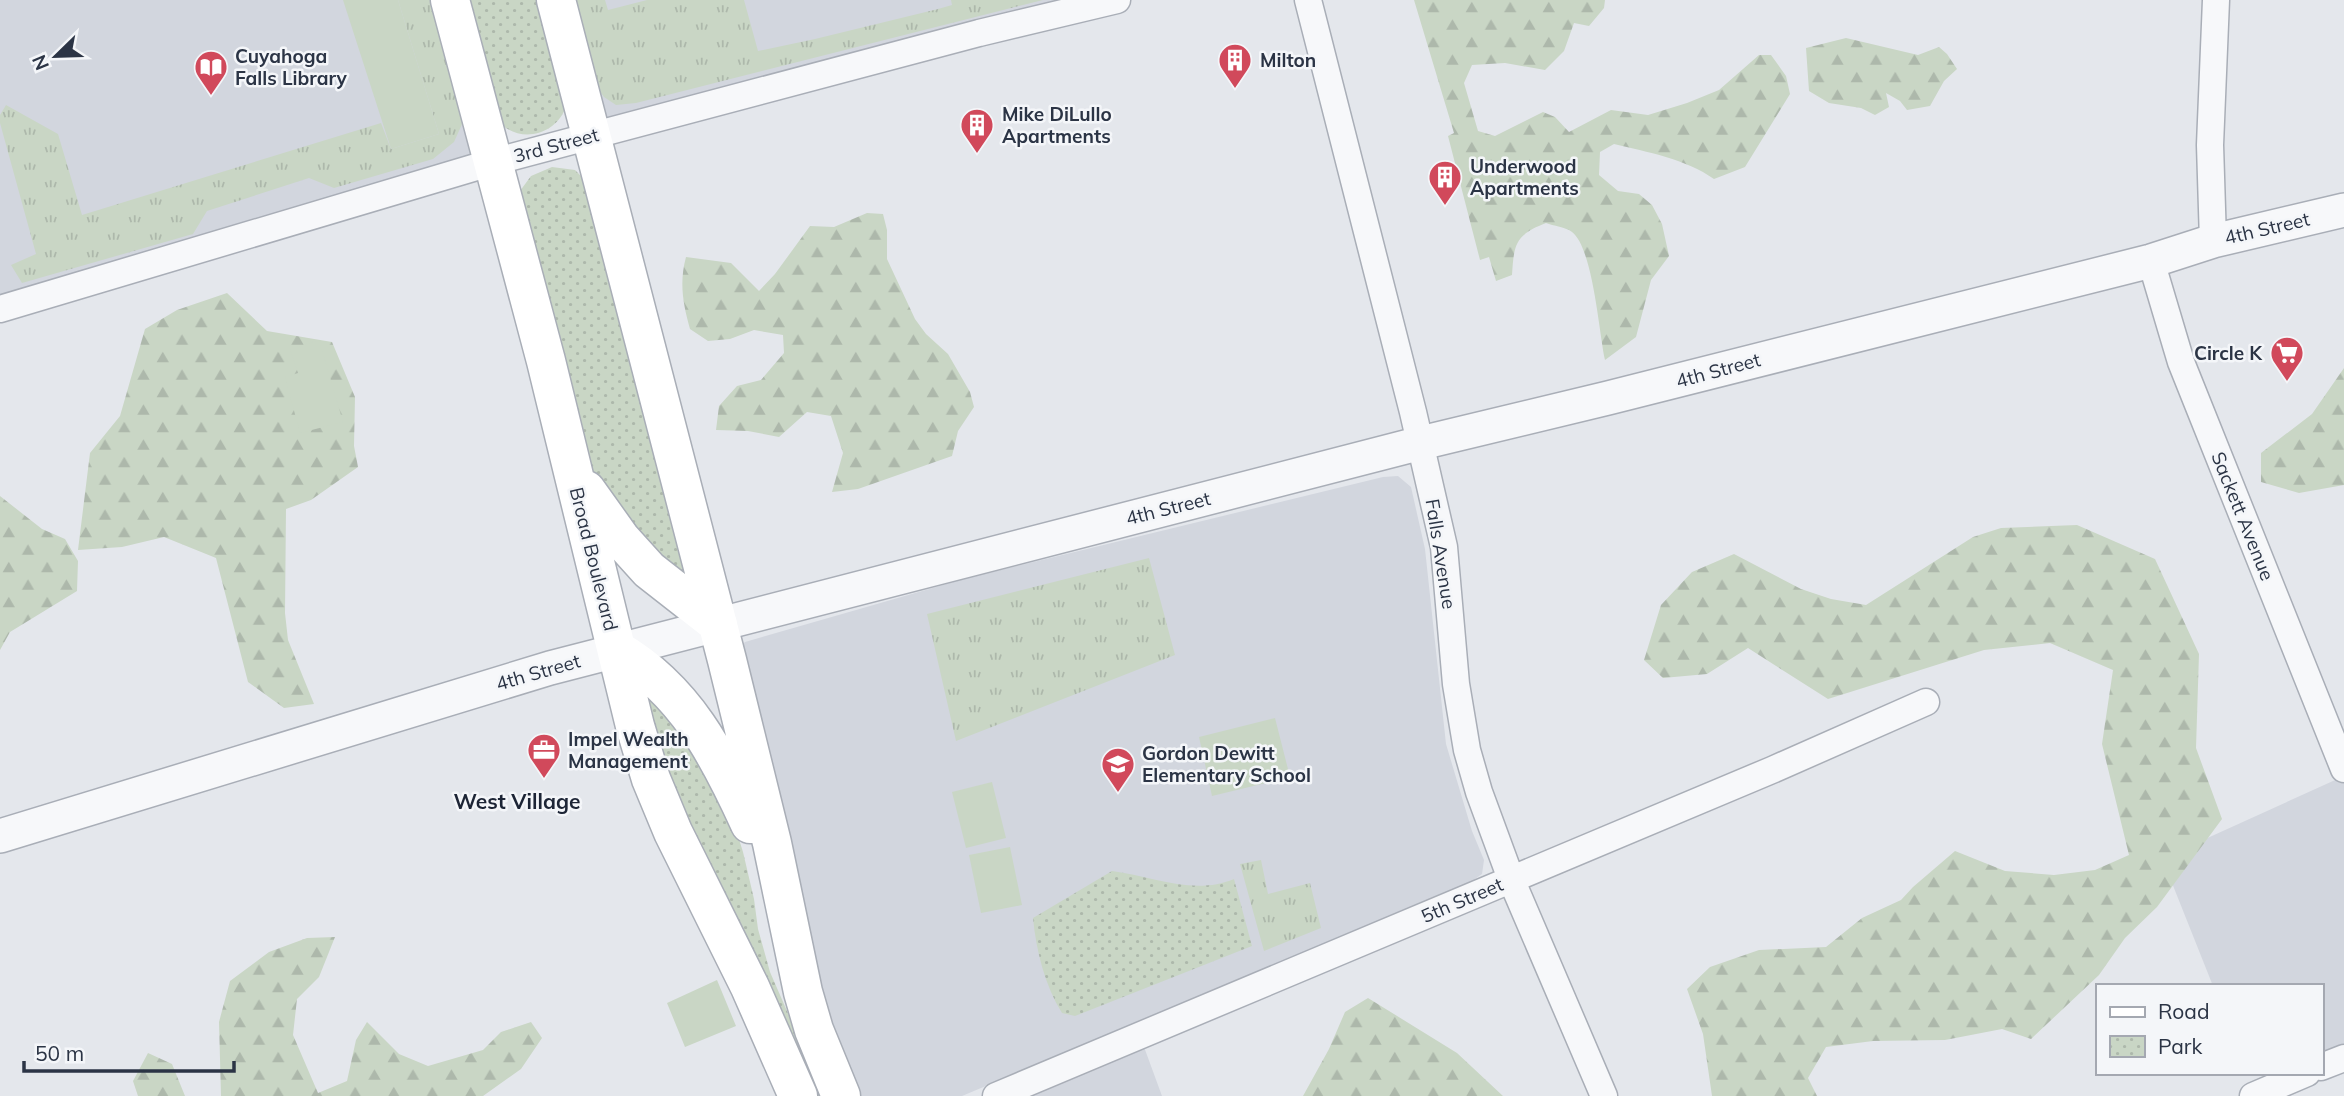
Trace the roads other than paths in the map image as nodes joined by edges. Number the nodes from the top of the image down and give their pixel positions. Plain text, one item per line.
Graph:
1 (450, 0) edge
2 (556, 0) edge
3 (1117, 0) edge
4 (1308, 0) edge
5 (2216, 0) edge
6 (591, 135) junction
7 (493, 162) junction
8 (2344, 210) edge
9 (2213, 241) junction
10 (2151, 261) junction
11 (0, 309) edge
12 (1421, 443) junction
13 (573, 471) junction
14 (718, 624) junction
15 (617, 650) junction
16 (1926, 702) dead end
17 (2344, 769) edge
18 (0, 836) edge
19 (1511, 879) junction
20 (781, 889) junction
21 (2344, 1058) edge
22 (2323, 1066) edge
23 (2302, 1075) edge
24 (797, 1096) edge
25 (841, 1096) edge
26 (996, 1096) edge
27 (1604, 1096) edge
28 (2253, 1096) edge

1 - 7 main road, Broad Boulevard
2 - 6 main road
3 - 6 street, 3rd Street
4 - 12 street, Falls Avenue
5 - 9 street
6 - 7 street, 3rd Street
6 - 14 main road
7 - 11 street, 3rd Street
7 - 13 main road, Broad Boulevard
8 - 9 street, 4th Street
9 - 10 street, 4th Street
10 - 12 street, 4th Street
10 - 17 street, Sackett Avenue
12 - 14 street, 4th Street
12 - 19 street, Falls Avenue
13 - 14 main road
13 - 15 main road, Broad Boulevard
14 - 15 street, 4th Street
14 - 20 main road
15 - 18 street, 4th Street
15 - 20 main road
15 - 24 main road, Broad Boulevard
16 - 19 street, 5th Street
19 - 26 street, 5th Street
19 - 27 street, Falls Avenue
20 - 25 main road
21 - 22 street
23 - 28 street

